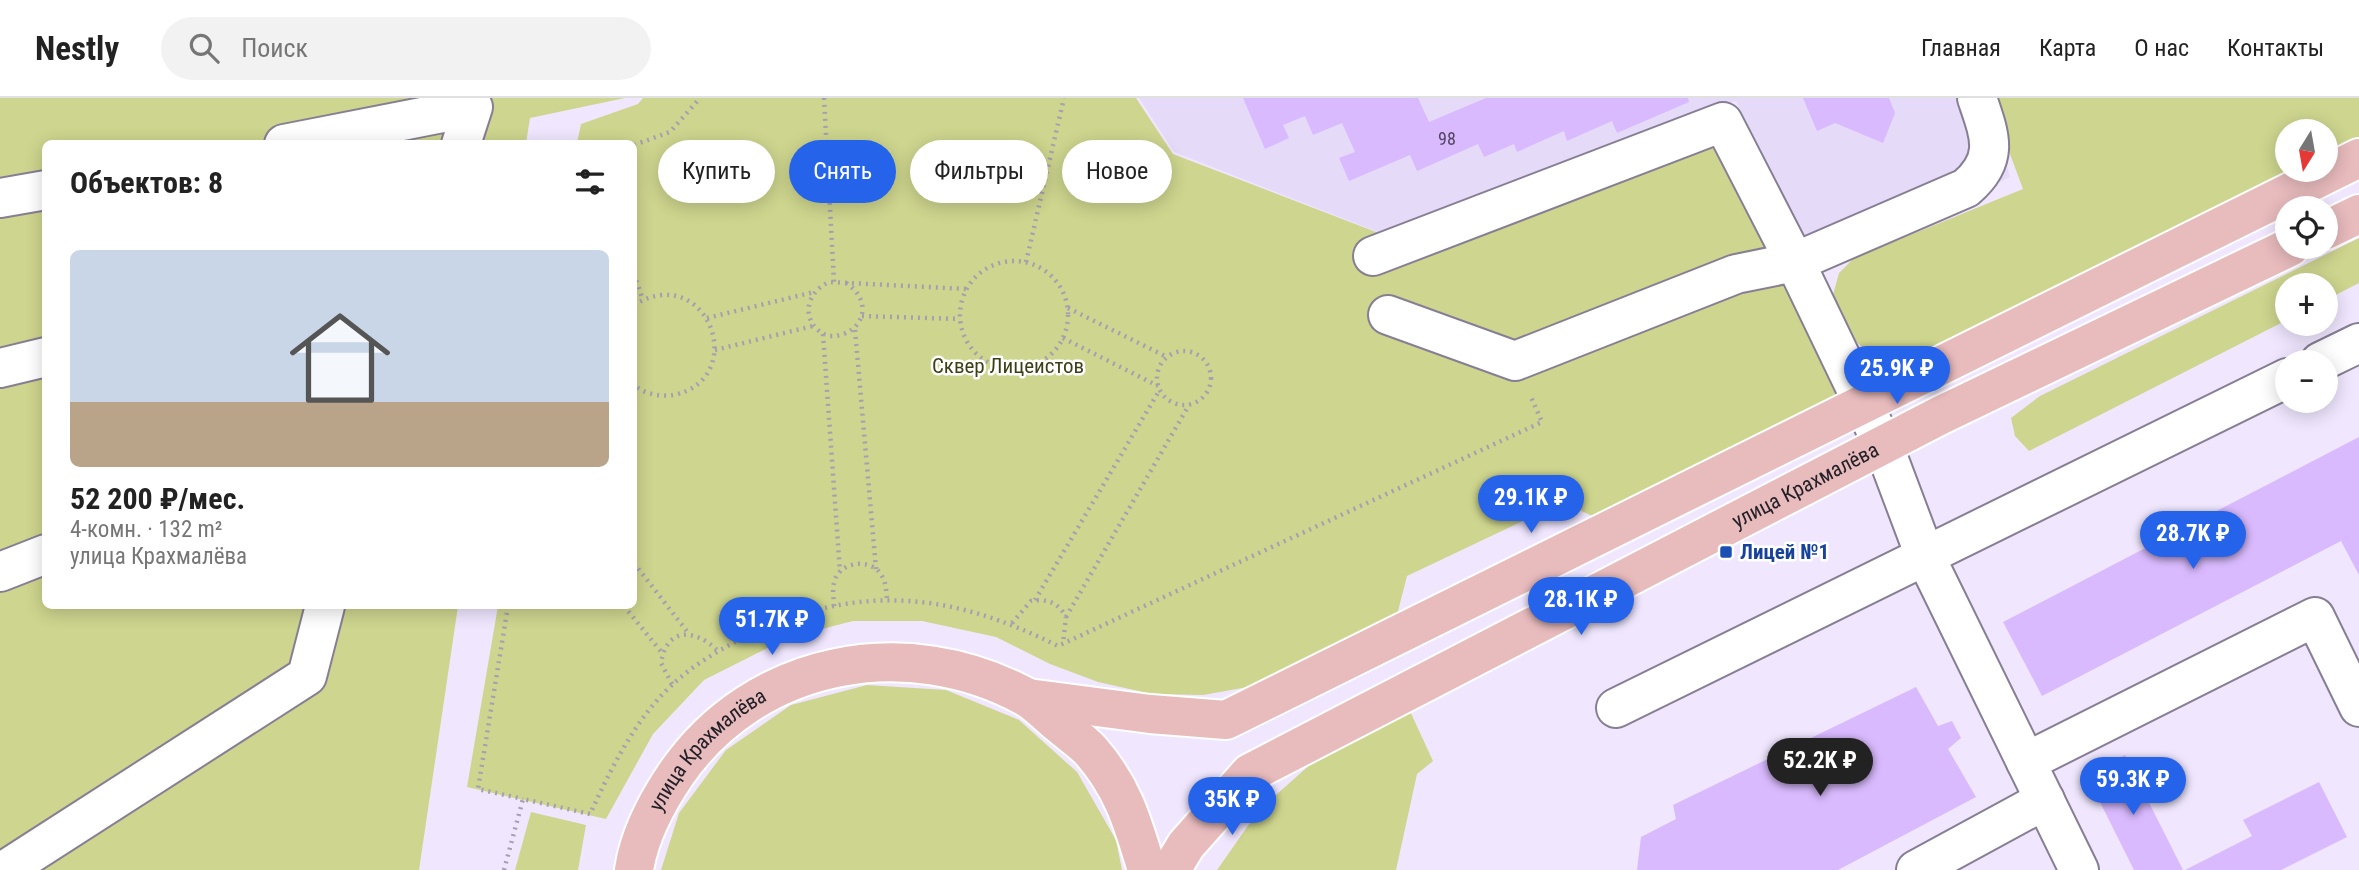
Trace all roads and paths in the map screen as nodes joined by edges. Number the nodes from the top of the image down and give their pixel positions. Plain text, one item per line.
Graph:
1 (700, 98) edge
2 (824, 98) edge
3 (1064, 98) edge
4 (1977, 98) edge
5 (475, 101) edge
6 (303, 140) edge
7 (462, 140) edge
8 (637, 144) edge
9 (2359, 158) edge
10 (42, 191) edge
11 (0, 198) edge
12 (2359, 214) edge
13 (2338, 224) edge
14 (2275, 254) edge
15 (1373, 256) dead end
16 (1795, 261) junction
17 (1026, 262) junction
18 (834, 282) junction
19 (637, 283) edge
20 (846, 283) junction
21 (967, 289) junction
22 (814, 292) junction
23 (643, 300) junction
24 (637, 303) edge
25 (1068, 308) junction
26 (1388, 315) dead end
27 (862, 316) junction
28 (707, 318) junction
29 (960, 319) junction
30 (813, 326) junction
31 (855, 330) junction
32 (823, 334) junction
33 (1063, 338) junction
34 (2359, 343) edge
35 (715, 350) junction
36 (2338, 353) edge
37 (1167, 357) junction
38 (42, 358) edge
39 (1515, 360) junction
40 (0, 368) edge
41 (2275, 384) edge
42 (637, 386) edge
43 (1158, 389) junction
44 (1863, 404) junction
45 (1189, 405) junction
46 (1884, 447) junction
47 (42, 556) edge
48 (1924, 556) junction
49 (637, 567) edge
50 (876, 569) junction
51 (0, 572) edge
52 (840, 572) junction
53 (887, 598) junction
54 (1035, 600) junction
55 (834, 606) junction
56 (324, 609) edge
57 (508, 609) edge
58 (626, 609) edge
59 (1066, 617) junction
60 (1012, 623) junction
61 (690, 634) junction
62 (1062, 643) junction
63 (718, 651) junction
64 (663, 654) junction
65 (672, 684) junction
66 (1028, 698) junction
67 (2359, 707) edge
68 (1616, 708) dead end
69 (2026, 762) junction
70 (523, 799) junction
71 (2045, 800) junction
72 (5, 870) edge
73 (504, 870) edge
74 (634, 870) edge
75 (1147, 870) edge
76 (1171, 870) edge
77 (1916, 870) edge
78 (2080, 870) edge

1 - 8 path
2 - 18 path
3 - 17 path
4 - 16 lane
5 - 6 lane
5 - 7 lane
9 - 44 main road
10 - 11 lane
12 - 13 main road
14 - 46 main road, улица Крахмалёва
15 - 16 lane
16 - 39 lane
16 - 44 lane
17 - 21 path
17 - 25 path
18 - 20 path
18 - 22 path
19 - 23 path
20 - 21 path
20 - 27 path
21 - 29 path
22 - 28 path
22 - 30 path
23 - 24 path
23 - 28 path
25 - 33 path
25 - 37 path
26 - 39 lane
27 - 29 path
27 - 31 path
28 - 35 path
29 - 33 path
30 - 32 path
30 - 35 path
31 - 32 path
31 - 50 path
32 - 52 path
33 - 43 path
34 - 36 lane
35 - 42 path
37 - 43 path
37 - 45 path
38 - 40 lane
39 - 62 path
41 - 48 lane
43 - 45 path
43 - 54 path
44 - 46 lane
44 - 66 main road, улица Крахмалёва
45 - 59 path
46 - 48 lane
46 - 76 main road, улица Крахмалёва
47 - 51 lane
48 - 68 lane
48 - 69 lane
49 - 61 path
50 - 52 path
50 - 53 path
52 - 55 path
53 - 55 path
53 - 60 path
54 - 59 path
54 - 60 path
55 - 63 path
56 - 72 lane
57 - 70 path
58 - 64 path
59 - 62 path
60 - 62 path
61 - 63 path
61 - 64 path
63 - 65 path
64 - 65 path
65 - 70 path
66 - 74 main road, улица Крахмалёва
66 - 75 main road, улица Крахмалёва
67 - 69 lane
69 - 71 lane
70 - 73 path
71 - 77 lane
71 - 78 lane

